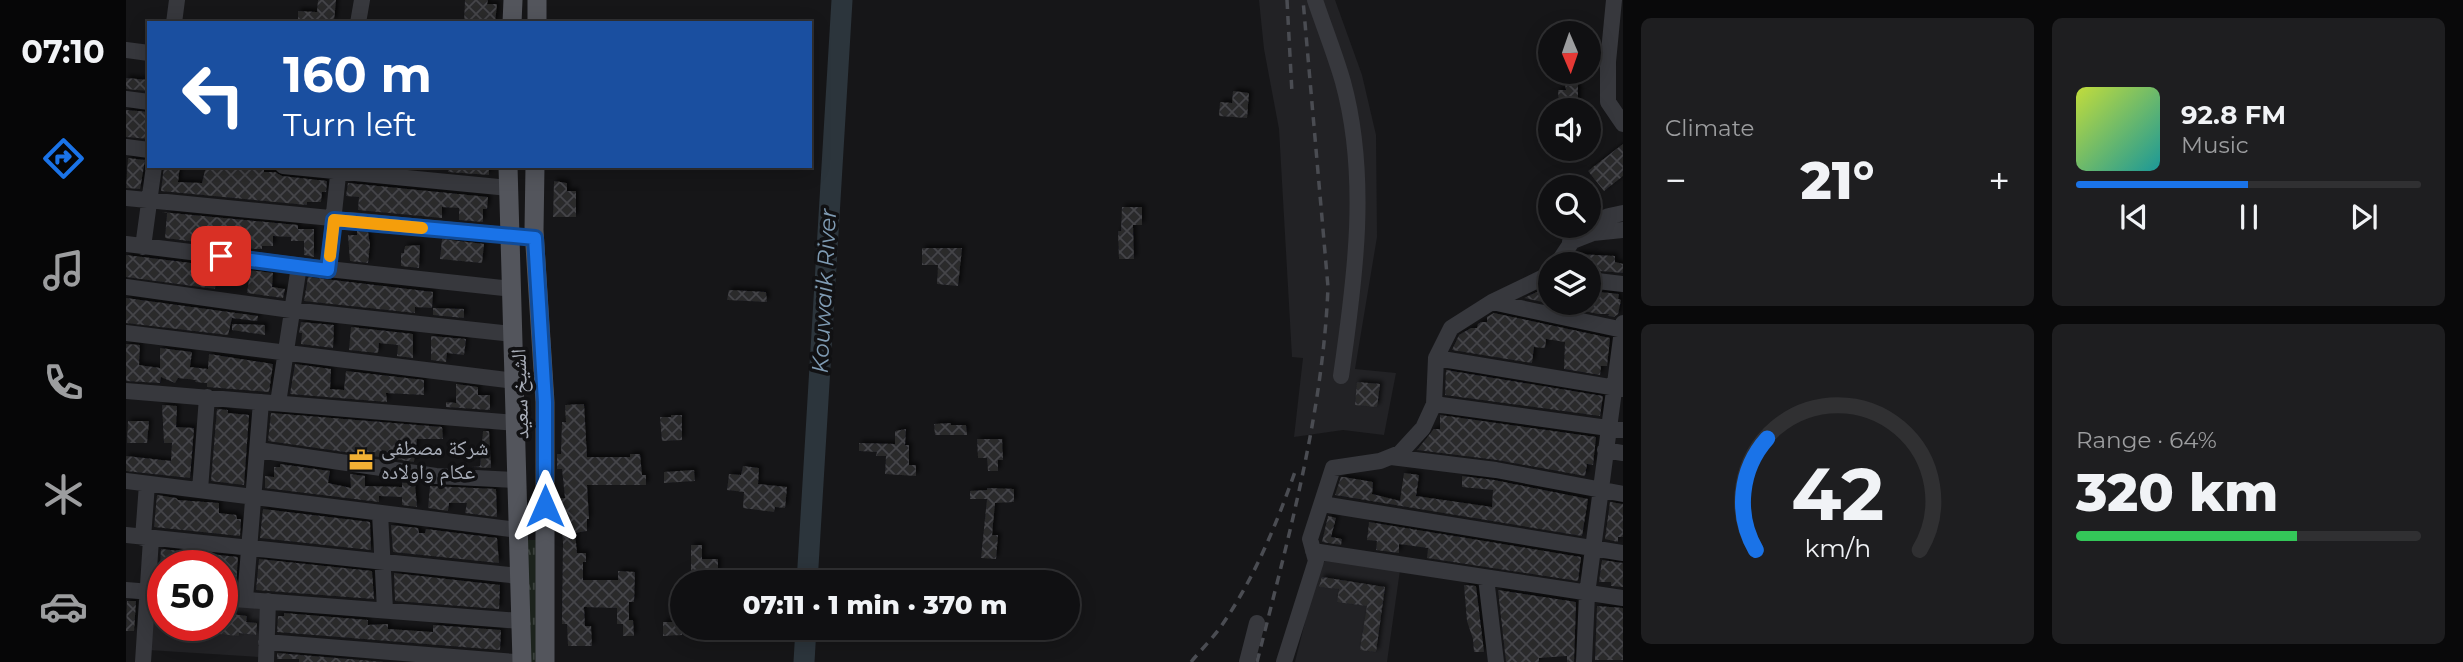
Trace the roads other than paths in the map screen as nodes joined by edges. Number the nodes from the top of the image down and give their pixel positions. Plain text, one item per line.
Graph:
1 (177, 0) edge
2 (362, 0) edge
3 (513, 0) edge
4 (537, 0) edge
5 (1315, 0) edge
6 (1614, 0) edge
7 (174, 21) edge
8 (358, 21) edge
9 (512, 21) edge
10 (537, 21) edge
11 (126, 50) edge
12 (147, 53) edge
13 (126, 99) edge
14 (147, 102) edge
15 (1623, 124) edge
16 (126, 148) edge
17 (147, 150) edge
18 (154, 168) edge
19 (310, 168) edge
20 (508, 168) edge
21 (535, 168) edge
22 (339, 170) edge
23 (509, 188) junction
24 (126, 198) edge
25 (149, 201) junction
26 (1623, 214) edge
27 (1601, 219) edge
28 (334, 220) junction
29 (1623, 230) edge
30 (509, 236) junction
31 (535, 238) junction
32 (1574, 238) edge
33 (1570, 242) junction
34 (126, 244) edge
35 (144, 247) junction
36 (1564, 252) edge
37 (299, 266) junction
38 (328, 270) junction
39 (1538, 281) edge
40 (1601, 281) edge
41 (1623, 284) edge
42 (126, 287) edge
43 (512, 289) junction
44 (1492, 302) junction
45 (291, 310) junction
46 (1623, 328) edge
47 (126, 333) edge
48 (513, 334) junction
49 (287, 354) junction
50 (1436, 358) junction
51 (1341, 376) dead end
52 (515, 381) junction
53 (1618, 388) edge
54 (126, 391) edge
55 (207, 397) junction
56 (261, 402) junction
57 (278, 403) junction
58 (1434, 404) junction
59 (516, 423) junction
60 (1616, 429) edge
61 (258, 450) junction
62 (1605, 450) junction
63 (1623, 453) edge
64 (1391, 457) junction
65 (516, 480) junction
66 (126, 481) edge
67 (147, 484) junction
68 (200, 491) junction
69 (1599, 491) junction
70 (1623, 494) edge
71 (254, 497) junction
72 (1322, 504) junction
73 (380, 513) junction
74 (517, 530) junction
75 (126, 535) edge
76 (147, 538) junction
77 (249, 546) junction
78 (1592, 549) junction
79 (149, 550) edge
80 (1313, 551) junction
81 (1623, 553) edge
82 (381, 561) junction
83 (519, 576) junction
84 (1486, 578) junction
85 (126, 590) edge
86 (147, 591) edge
87 (1587, 593) junction
88 (1623, 598) edge
89 (238, 599) edge
90 (245, 599) junction
91 (268, 601) junction
92 (385, 610) junction
93 (520, 621) junction
94 (1257, 623) dead end
95 (147, 639) edge
96 (266, 642) junction
97 (344, 655) edge
98 (391, 657) edge
99 (451, 659) edge
100 (143, 662) edge
101 (266, 662) edge
102 (515, 662) edge
103 (522, 662) edge
104 (545, 662) edge
105 (1247, 662) edge
106 (1284, 662) edge
107 (1496, 662) edge
108 (1584, 662) edge

1 - 7 street
2 - 8 street
3 - 9 main road
4 - 10 main road
5 - 51 street
6 - 15 street
11 - 12 street
13 - 14 street
16 - 17 street
18 - 25 street
19 - 22 street
20 - 23 main road, الشيخ سعيد
21 - 31 main road, الشيخ سعيد
22 - 23 street
22 - 28 street
23 - 30 main road, الشيخ سعيد
24 - 25 street
25 - 28 street
25 - 35 street
26 - 27 street
28 - 30 street
28 - 38 street
29 - 33 street
30 - 31 street
30 - 43 main road, الشيخ سعيد
31 - 104 main road, الشيخ سعيد
32 - 33 street
33 - 36 street
34 - 35 street
35 - 37 street
37 - 38 street
37 - 45 street
38 - 43 street
39 - 44 street
40 - 41 street
42 - 45 street
43 - 48 main road, الشيخ سعيد
44 - 46 street
44 - 50 street
45 - 48 street
45 - 49 street
46 - 53 street
47 - 49 street
48 - 52 main road, الشيخ سعيد
49 - 52 street
49 - 57 street
50 - 53 street
50 - 58 street
52 - 59 main road, الشيخ سعيد
53 - 60 street
54 - 55 street
55 - 56 street
55 - 68 street
56 - 57 street
56 - 61 street
57 - 59 street
58 - 60 street
58 - 64 street
59 - 65 main road, الشيخ سعيد
60 - 62 street
61 - 65 street
61 - 71 street
62 - 63 street
62 - 69 street
64 - 69 street
64 - 72 street
65 - 74 main road, الشيخ سعيد
66 - 67 street
67 - 68 street
67 - 76 street
68 - 71 street
69 - 70 street
69 - 78 street
71 - 73 street
71 - 77 street
72 - 78 street
72 - 80 street
73 - 74 street
73 - 82 street
74 - 83 main road, الشيخ سعيد
75 - 76 street
76 - 77 street
76 - 79 street
77 - 82 street
77 - 90 street
78 - 81 street
78 - 87 street
80 - 84 street
80 - 106 street
82 - 83 street
82 - 92 street
83 - 93 main road, الشيخ سعيد
84 - 87 street
84 - 107 street
85 - 86 street
87 - 88 street
87 - 108 street
89 - 90 street
90 - 91 street
91 - 92 street
91 - 96 street
92 - 93 street
93 - 103 main road, الشيخ سعيد
94 - 105 street
95 - 100 street
96 - 97 street
96 - 101 street
97 - 98 street
98 - 99 street
99 - 102 street

